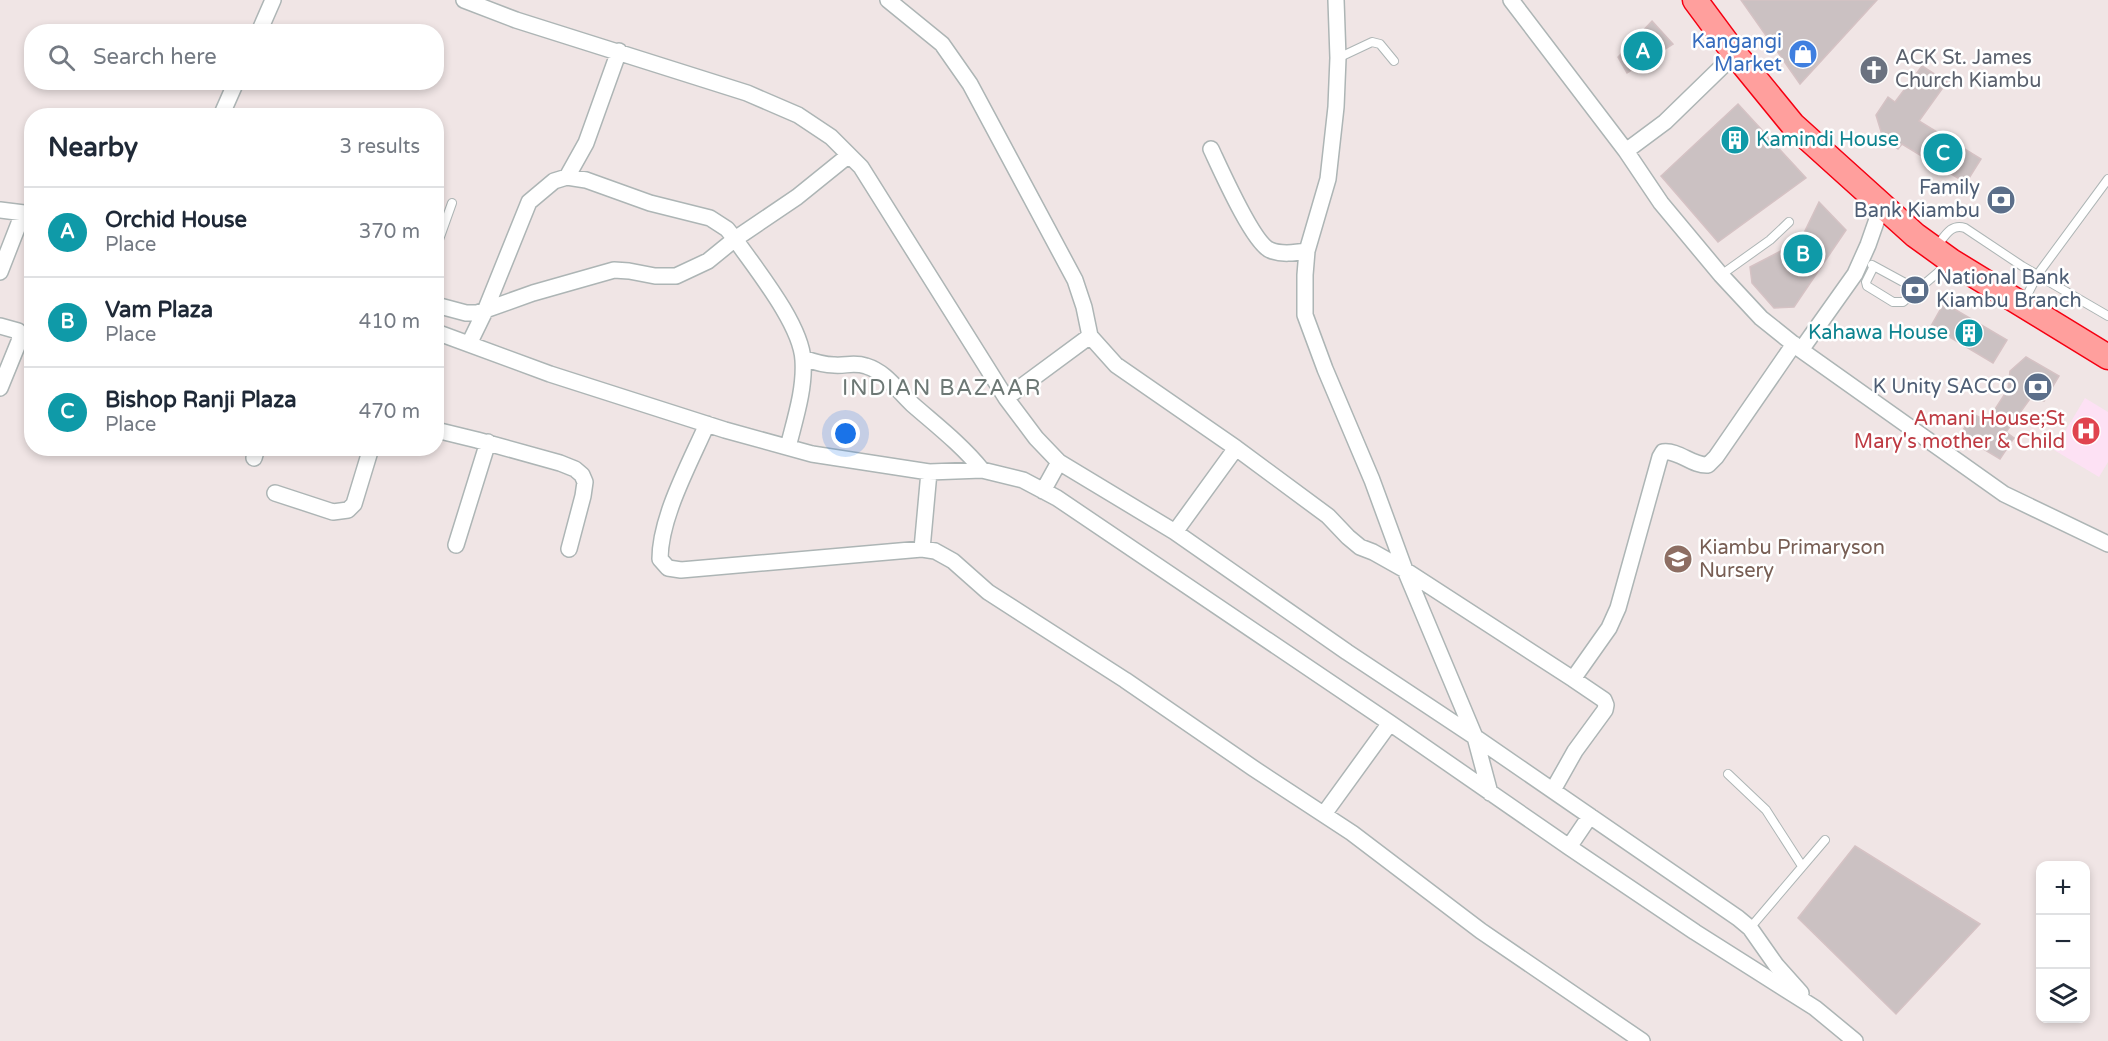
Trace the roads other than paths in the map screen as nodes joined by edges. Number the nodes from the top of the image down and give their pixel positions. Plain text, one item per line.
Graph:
1 (273, 0) edge
2 (464, 0) edge
3 (888, 0) edge
4 (1336, 0) edge
5 (1511, 0) edge
6 (1695, 0) edge
7 (262, 24) edge
8 (619, 51) junction
9 (1735, 54) junction
10 (1338, 58) junction
11 (1394, 61) dead end
12 (232, 90) edge
13 (225, 108) edge
14 (1211, 148) dead end
15 (1626, 152) junction
16 (849, 155) junction
17 (567, 177) junction
18 (2108, 179) edge
19 (452, 203) dead end
20 (1882, 205) junction
21 (0, 210) edge
22 (24, 213) edge
23 (24, 220) edge
24 (1789, 222) dead end
25 (444, 226) edge
26 (735, 239) junction
27 (1307, 252) junction
28 (1943, 255) junction
29 (1868, 262) junction
30 (0, 272) edge
31 (2038, 274) junction
32 (1720, 275) junction
33 (1918, 290) junction
34 (2023, 304) junction
35 (444, 307) edge
36 (485, 311) junction
37 (2108, 316) edge
38 (0, 326) edge
39 (444, 335) edge
40 (1090, 336) junction
41 (469, 344) junction
42 (1798, 347) junction
43 (2108, 357) edge
44 (803, 358) junction
45 (0, 388) edge
46 (1006, 398) junction
47 (706, 424) junction
48 (444, 432) edge
49 (488, 442) junction
50 (788, 447) junction
51 (1236, 448) junction
52 (369, 456) edge
53 (1059, 462) junction
54 (982, 470) junction
55 (929, 472) junction
56 (1043, 490) junction
57 (275, 493) dead end
58 (1175, 532) junction
59 (2108, 544) edge
60 (456, 545) dead end
61 (569, 549) dead end
62 (922, 549) junction
63 (1405, 570) junction
64 (1573, 679) junction
65 (1390, 723) junction
66 (1475, 737) junction
67 (1728, 774) dead end
68 (1553, 790) junction
69 (1490, 794) junction
70 (1324, 814) junction
71 (1590, 816) junction
72 (1825, 840) dead end
73 (1569, 847) junction
74 (1802, 866) junction
75 (1750, 928) junction
76 (1815, 1008) junction
77 (1642, 1041) edge
78 (1855, 1041) edge

1 - 7 street
2 - 8 street
3 - 40 street
4 - 10 street
5 - 15 street
6 - 9 highway
8 - 16 street
8 - 17 street
9 - 15 street
9 - 20 highway
10 - 11 lane
10 - 27 street
12 - 13 street
14 - 27 street
15 - 32 street
16 - 26 street
16 - 46 street
17 - 26 street
17 - 36 street
18 - 31 lane
19 - 25 lane
20 - 28 highway
20 - 29 street
21 - 22 street
23 - 30 street
24 - 32 lane
26 - 36 street
26 - 44 street
27 - 63 street
28 - 31 lane
28 - 33 lane
28 - 34 highway
29 - 33 lane
29 - 33 lane
29 - 42 street
31 - 34 lane
31 - 37 lane
32 - 42 street
34 - 43 highway
35 - 36 street
36 - 41 street
38 - 45 street
39 - 41 street
40 - 46 street
40 - 51 street
41 - 47 street
42 - 59 street
42 - 64 street
44 - 50 street
44 - 54 street
46 - 53 street
47 - 50 street
47 - 62 street
48 - 49 street
49 - 60 street
49 - 61 street
50 - 55 street
51 - 58 street
51 - 63 street
52 - 57 street
53 - 56 street
53 - 58 street
54 - 55 street
54 - 56 street
55 - 62 street
56 - 65 street
58 - 66 street
62 - 70 street
63 - 64 street
63 - 66 street
64 - 68 street
65 - 69 street
65 - 70 street
66 - 68 street
66 - 69 street
67 - 74 lane
68 - 71 street
69 - 73 street
70 - 77 street
71 - 73 street
71 - 75 street
72 - 74 lane
73 - 76 street
74 - 75 lane
75 - 76 street
76 - 78 street

